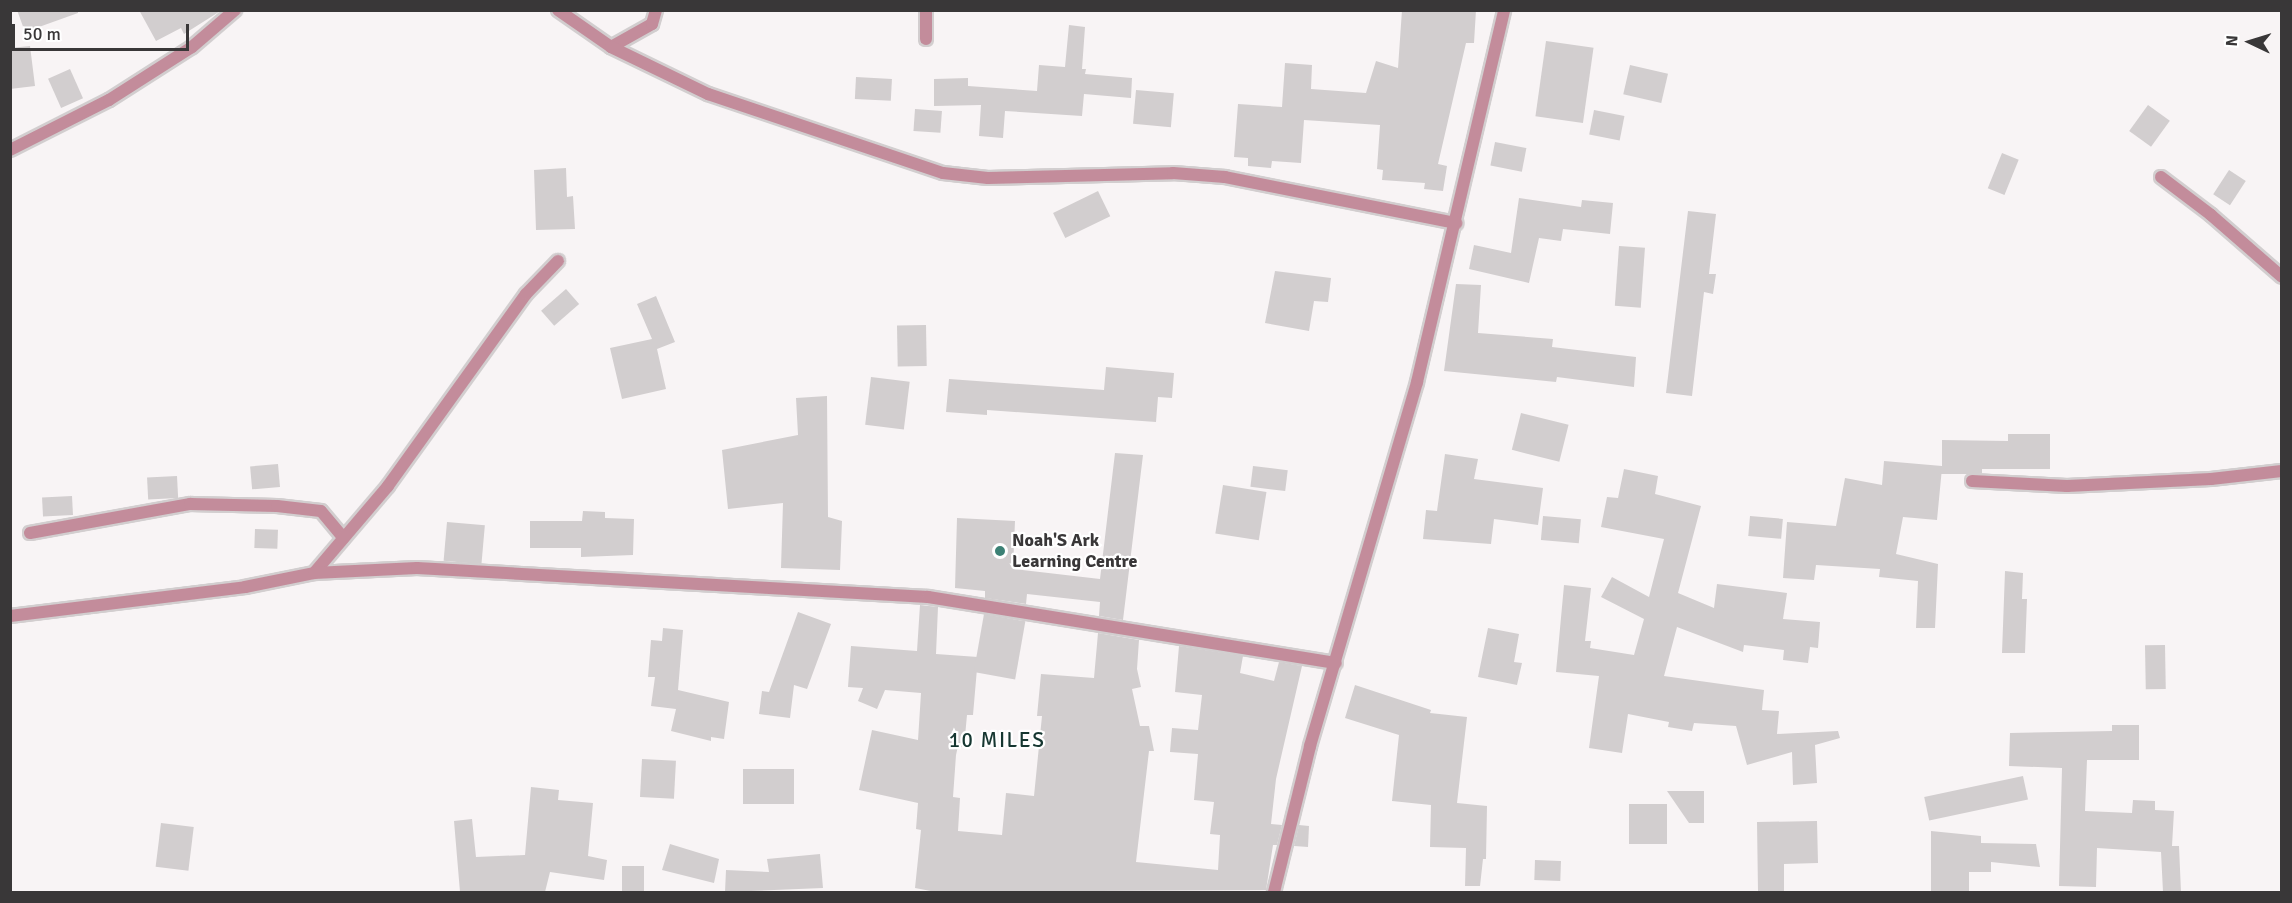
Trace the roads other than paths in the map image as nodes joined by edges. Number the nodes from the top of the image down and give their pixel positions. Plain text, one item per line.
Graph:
1 (235, 10) edge
2 (558, 10) edge
3 (656, 10) edge
4 (926, 10) edge
5 (1504, 10) edge
6 (926, 39) dead end
7 (611, 47) junction
8 (10, 150) edge
9 (2161, 177) dead end
10 (1456, 223) junction
11 (558, 261) dead end
12 (2282, 277) edge
13 (2282, 471) edge
14 (1972, 481) dead end
15 (30, 533) dead end
16 (344, 538) junction
17 (314, 573) junction
18 (10, 616) edge
19 (1336, 663) junction
20 (1274, 892) edge

1 - 8 street
2 - 7 street
3 - 7 street
4 - 6 street
5 - 10 street
7 - 10 street
9 - 12 street
10 - 19 street
11 - 16 street
13 - 14 street
15 - 16 street
16 - 17 street
17 - 18 street
17 - 19 street
19 - 20 street

